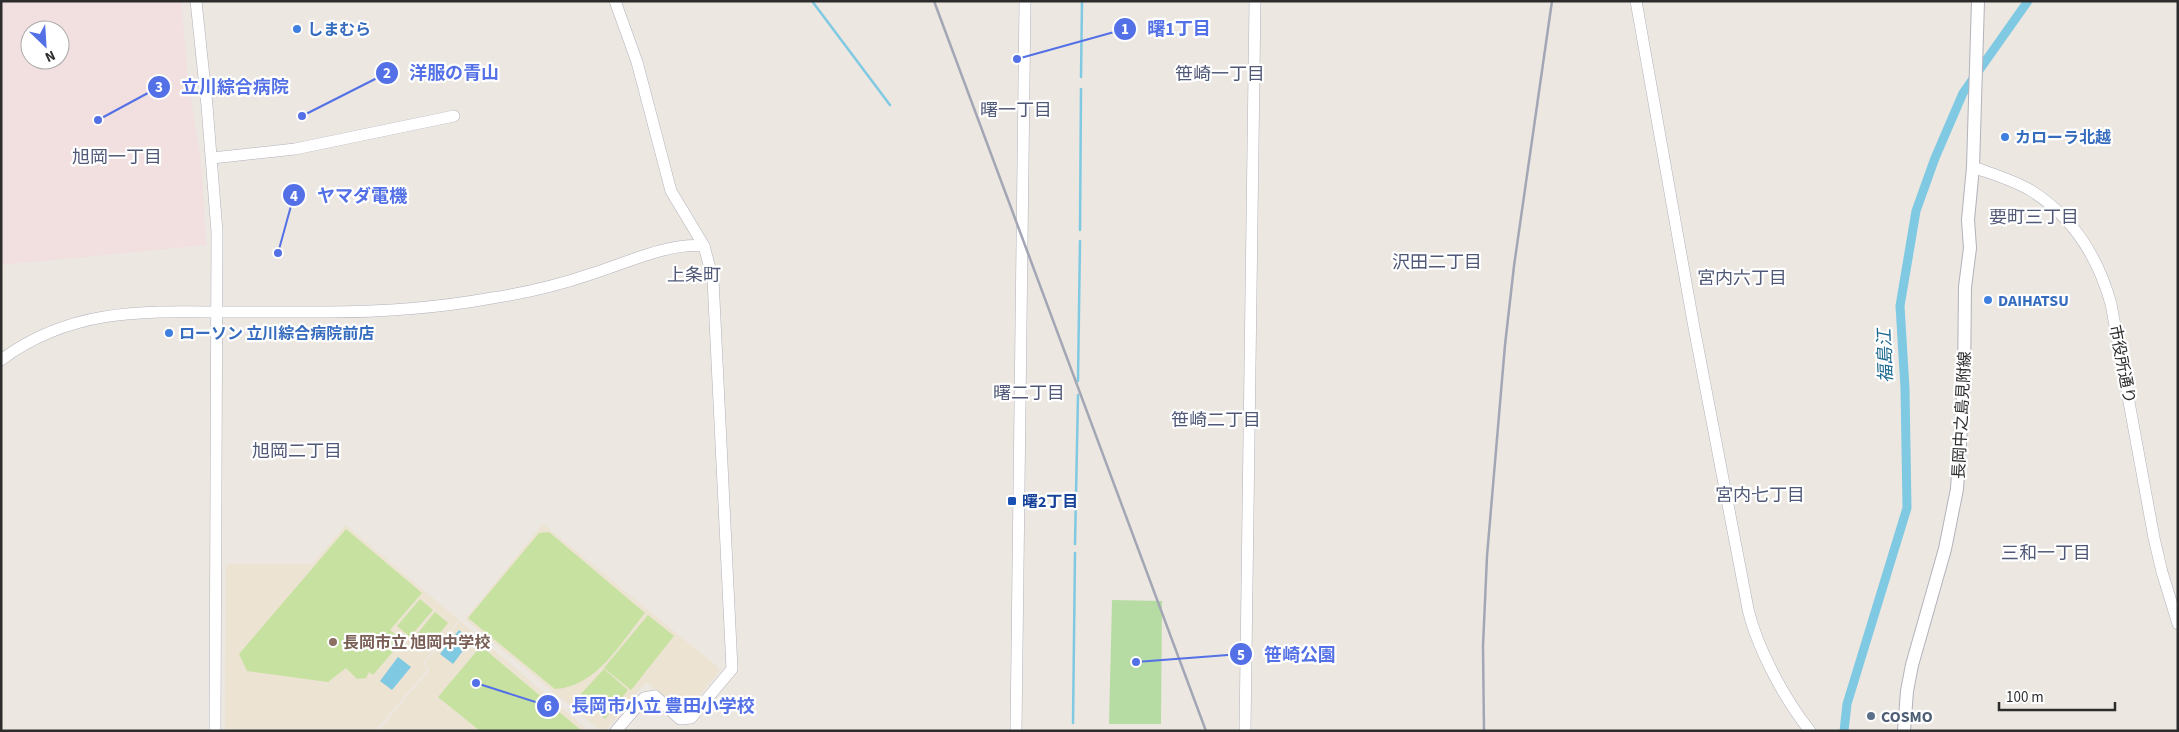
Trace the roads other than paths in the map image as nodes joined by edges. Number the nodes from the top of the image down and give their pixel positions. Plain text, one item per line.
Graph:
1 (196, 1) edge
2 (616, 1) edge
3 (1025, 1) edge
4 (1255, 1) edge
5 (1636, 1) edge
6 (1978, 1) edge
7 (454, 116) dead end
8 (212, 158) junction
9 (1973, 167) junction
10 (704, 246) junction
11 (218, 312) junction
12 (1, 360) edge
13 (2178, 624) edge
14 (215, 731) edge
15 (616, 731) edge
16 (1016, 731) edge
17 (1245, 731) edge
18 (1810, 731) edge
19 (1904, 731) edge

1 - 8 street
2 - 10 street
3 - 16 street
4 - 17 street
5 - 18 street
6 - 9 main road, 長岡中之島見附線
7 - 8 street
8 - 11 street
9 - 13 street, 市役所通り
9 - 19 main road, 長岡中之島見附線
10 - 11 street
10 - 15 street
11 - 12 street
11 - 14 street

